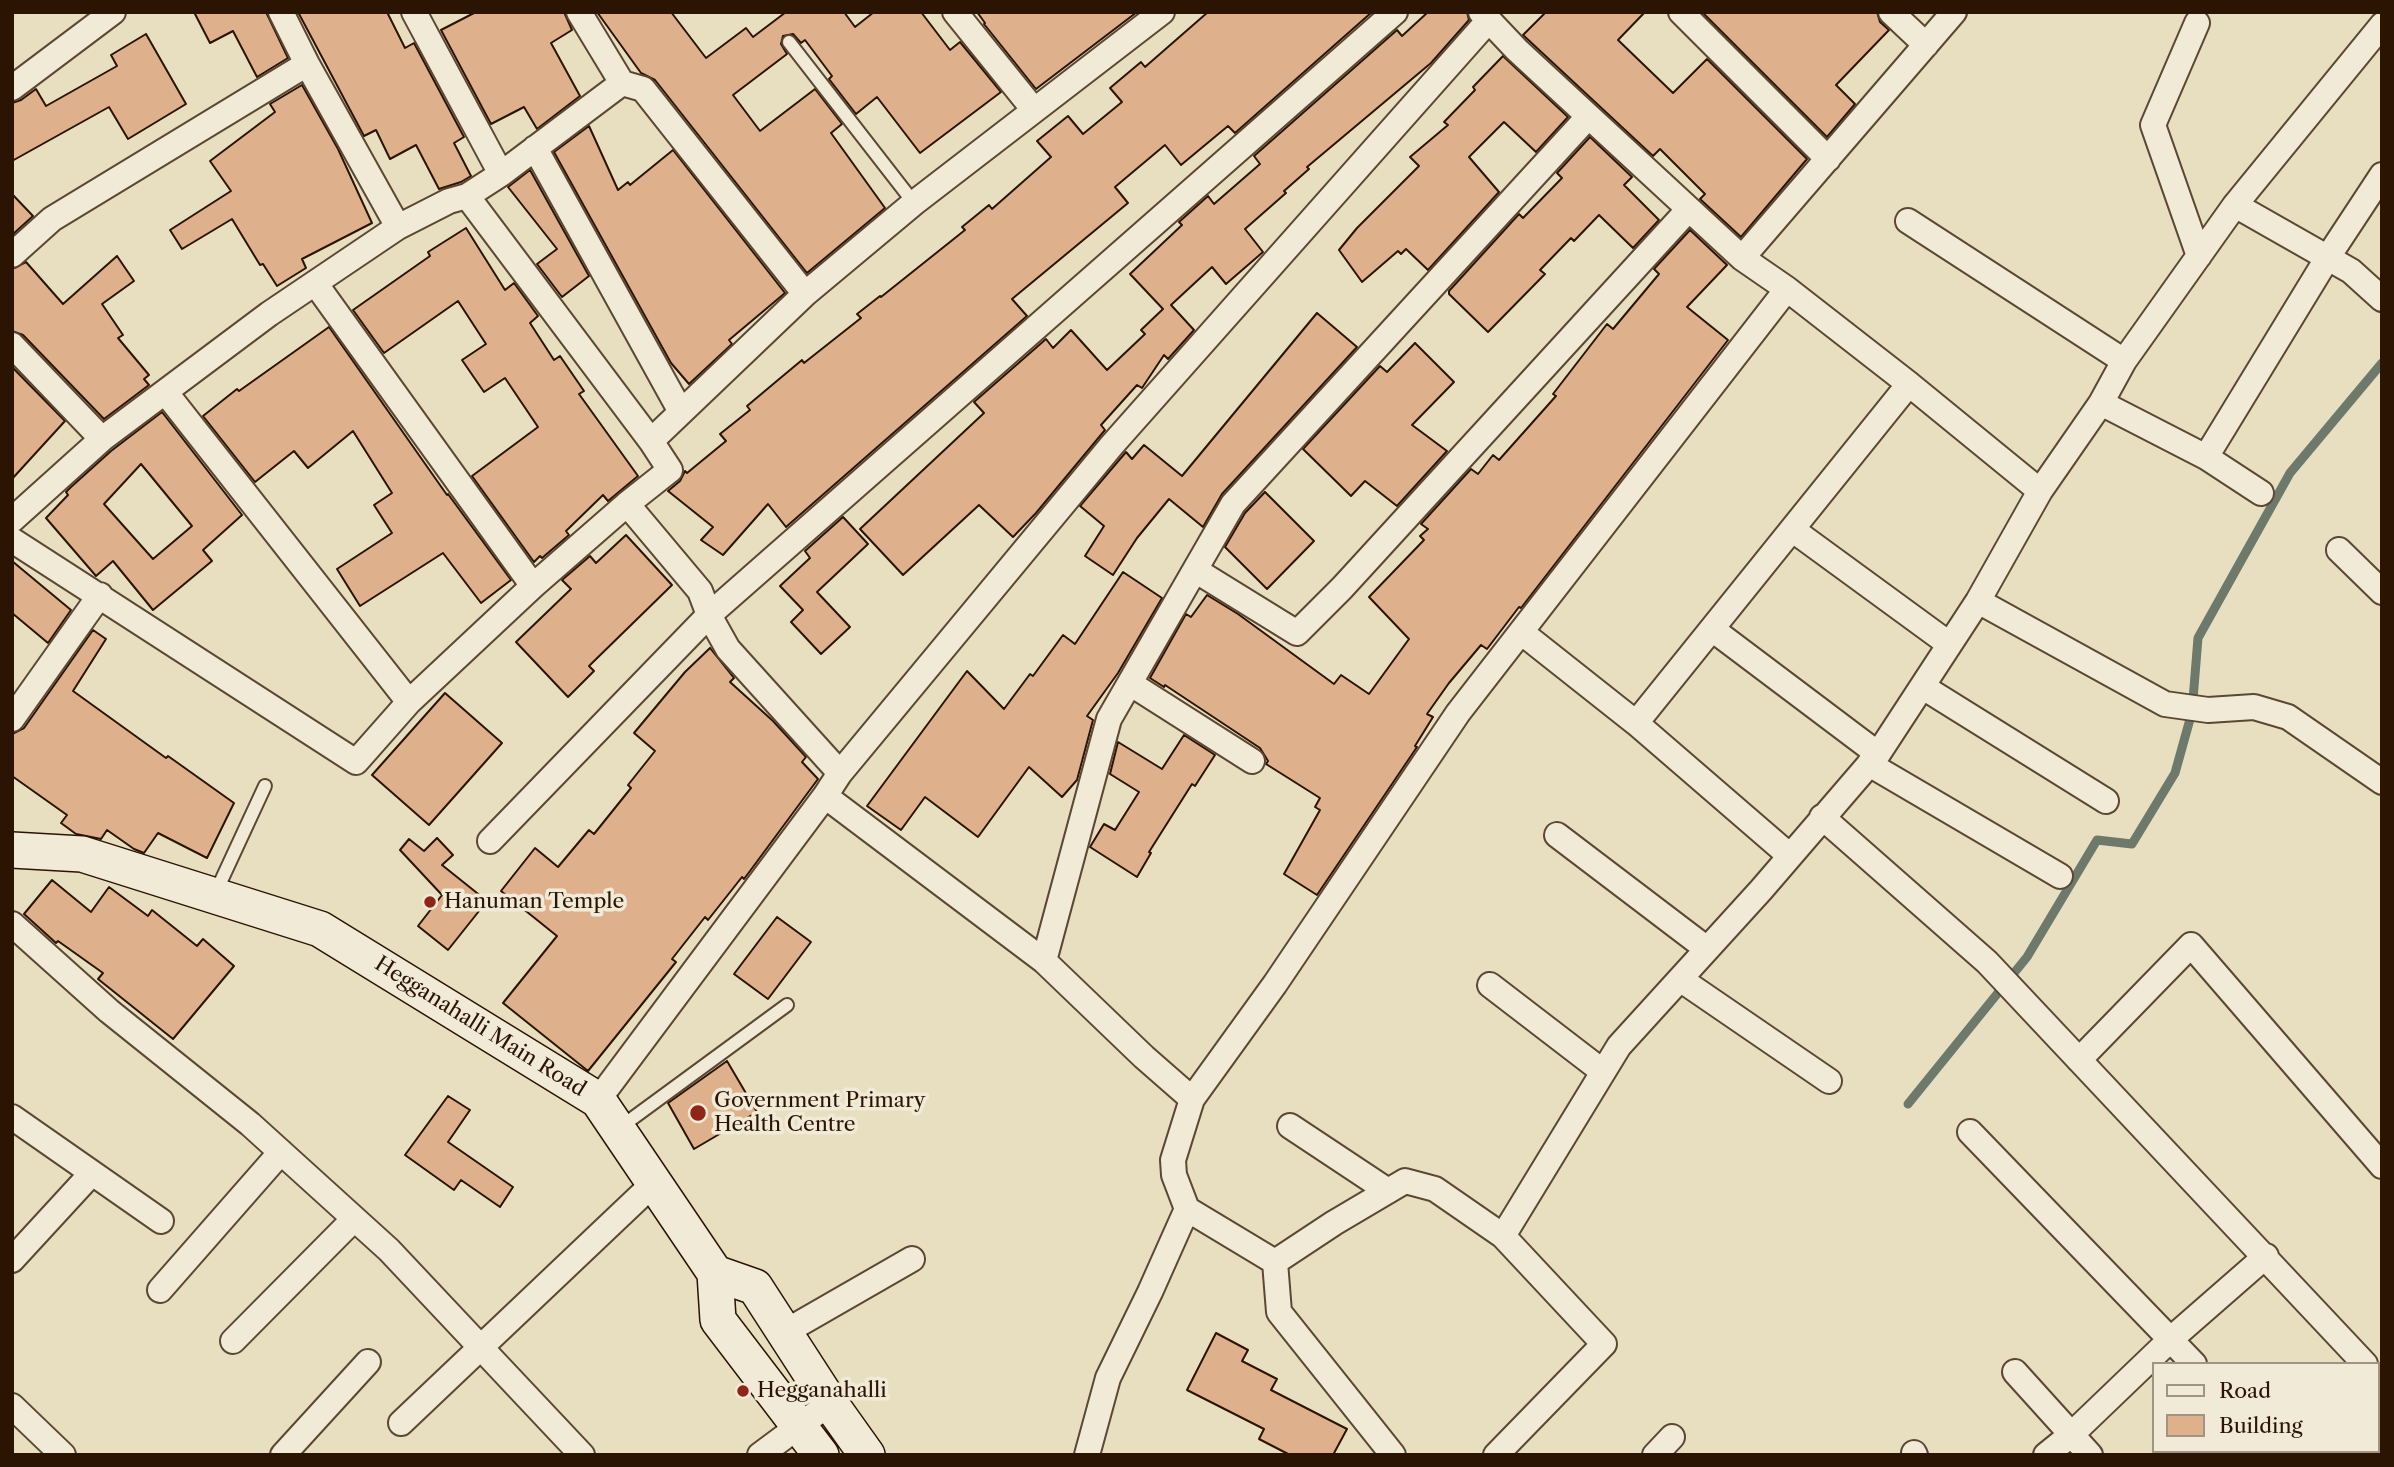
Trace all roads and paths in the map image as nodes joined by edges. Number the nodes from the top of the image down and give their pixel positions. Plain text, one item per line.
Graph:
1 (113, 12) edge
2 (281, 12) edge
3 (414, 12) edge
4 (579, 12) edge
5 (956, 12) edge
6 (1162, 12) edge
7 (1395, 12) edge
8 (1681, 12) edge
9 (1891, 12) edge
10 (1954, 12) edge
11 (1485, 16) edge
12 (2195, 16) edge
13 (2382, 25) edge
14 (789, 42) dead end
15 (1926, 45) junction
16 (307, 64) junction
17 (622, 83) junction
18 (12, 89) edge
19 (1034, 110) junction
20 (1588, 117) junction
21 (535, 148) junction
22 (1828, 159) junction
23 (501, 174) junction
24 (2382, 175) edge
25 (467, 196) junction
26 (914, 203) junction
27 (2235, 205) junction
28 (1689, 209) junction
29 (1908, 221) dead end
30 (398, 227) junction
31 (12, 254) edge
32 (2199, 257) junction
33 (2328, 257) junction
34 (1741, 258) junction
35 (315, 283) junction
36 (1787, 289) junction
37 (805, 294) junction
38 (2382, 299) edge
39 (12, 345) edge
40 (2124, 361) junction
41 (1909, 384) junction
42 (166, 393) junction
43 (2101, 403) junction
44 (681, 412) junction
45 (102, 439) junction
46 (651, 441) junction
47 (2206, 457) junction
48 (2040, 491) junction
49 (2261, 493) dead end
50 (627, 504) junction
51 (12, 520) edge
52 (1793, 530) junction
53 (12, 540) edge
54 (2339, 550) dead end
55 (1195, 570) junction
56 (533, 586) junction
57 (2382, 592) edge
58 (100, 595) junction
59 (1978, 601) junction
60 (709, 615) junction
61 (1712, 629) junction
62 (1521, 632) junction
63 (1949, 644) junction
64 (1131, 684) junction
65 (1923, 687) junction
66 (409, 702) junction
67 (12, 719) edge
68 (1636, 723) junction
69 (1873, 759) junction
70 (1252, 761) dead end
71 (840, 773) junction
72 (2382, 782) edge
73 (265, 786) dead end
74 (825, 796) junction
75 (2106, 801) dead end
76 (1822, 817) junction
77 (1557, 835) dead end
78 (490, 841) dead end
79 (12, 850) edge
80 (1790, 856) junction
81 (2060, 876) dead end
82 (215, 894) junction
83 (12, 924) edge
84 (1707, 949) junction
85 (1044, 961) junction
86 (1680, 979) junction
87 (1490, 985) dead end
88 (787, 1005) dead end
89 (2079, 1060) junction
90 (1602, 1071) junction
91 (1829, 1081) dead end
92 (1192, 1099) junction
93 (598, 1100) junction
94 (12, 1117) edge
95 (1290, 1126) dead end
96 (618, 1129) junction
97 (1970, 1132) dead end
98 (281, 1152) junction
99 (2382, 1166) edge
100 (92, 1173) junction
101 (654, 1183) junction
102 (1388, 1191) junction
103 (1187, 1209) junction
104 (354, 1219) junction
105 (161, 1221) dead end
106 (1503, 1236) junction
107 (2266, 1256) junction
108 (912, 1259) dead end
109 (12, 1260) edge
110 (1275, 1262) junction
111 (715, 1273) junction
112 (160, 1290) dead end
113 (785, 1332) junction
114 (2171, 1339) junction
115 (233, 1342) dead end
116 (481, 1348) junction
117 (368, 1362) dead end
118 (2192, 1362) edge
119 (2363, 1362) edge
120 (2015, 1372) dead end
121 (830, 1403) junction
122 (12, 1406) edge
123 (401, 1423) dead end
124 (799, 1426) junction
125 (2071, 1434) junction
126 (63, 1455) edge
127 (283, 1455) edge
128 (582, 1455) edge
129 (760, 1455) edge
130 (821, 1455) edge
131 (867, 1455) edge
132 (1087, 1455) edge
133 (1394, 1455) edge
134 (1496, 1455) edge
135 (2046, 1455) edge
136 (2090, 1455) edge

1 - 18 street
2 - 16 street
3 - 23 street
4 - 17 street
5 - 19 street
6 - 19 street
7 - 60 street
8 - 22 street
9 - 15 street
10 - 15 street
11 - 20 street
11 - 71 street
12 - 32 street
13 - 27 street
14 - 26 lane
15 - 22 street
16 - 30 street
16 - 31 street
17 - 21 street
17 - 37 street
19 - 26 street
20 - 28 street
20 - 55 street
21 - 23 street
21 - 44 street
22 - 34 street
23 - 25 street
24 - 33 street
25 - 30 street
25 - 46 street
26 - 37 street
27 - 32 street
27 - 33 street
28 - 34 street
28 - 55 street
29 - 40 street
30 - 35 street
32 - 40 street
33 - 38 street
33 - 47 street
34 - 36 street
35 - 42 street
35 - 56 street
36 - 41 street
36 - 62 street
37 - 44 street
39 - 45 street
40 - 43 street
41 - 48 street
41 - 52 street
42 - 45 street
42 - 66 street
43 - 47 street
43 - 48 street
44 - 46 street
45 - 51 street
46 - 50 street
47 - 49 street
48 - 59 street
50 - 56 street
50 - 60 street
52 - 61 street
52 - 63 street
53 - 58 street
54 - 57 street
55 - 64 street
56 - 66 street
58 - 66 street
58 - 67 street
59 - 63 street
59 - 72 street
60 - 71 street
60 - 78 street
61 - 68 street
61 - 69 street
62 - 68 street
62 - 92 street
63 - 65 street
64 - 70 street
64 - 85 street
65 - 69 street
65 - 75 street
68 - 80 street
69 - 76 street
69 - 81 street
71 - 74 street
73 - 82 lane
74 - 85 street
74 - 93 street
76 - 80 street
76 - 89 street
77 - 84 street
79 - 82 main road, Hegganahalli Main Road
80 - 84 street
82 - 93 main road, Hegganahalli Main Road
83 - 98 street
84 - 86 street
85 - 92 street
86 - 90 street
86 - 91 street
87 - 90 street
88 - 96 lane
89 - 99 street
89 - 107 street
90 - 106 street
92 - 103 street
93 - 96 main road, Hegganahalli Main Road
94 - 100 street
95 - 102 street
96 - 101 main road, Hegganahalli Main Road
97 - 114 street
98 - 104 street
98 - 112 street
100 - 105 street
100 - 109 street
101 - 111 main road, Hegganahalli Main Road
101 - 116 street
102 - 106 street
102 - 110 street
103 - 110 street
103 - 132 street
104 - 115 street
104 - 116 street
106 - 134 street
107 - 114 street
107 - 119 street
108 - 113 street
110 - 133 street
111 - 113 main road
111 - 124 main road
113 - 121 main road
114 - 118 street
114 - 125 street
116 - 123 street
116 - 128 street
117 - 127 street
120 - 125 street
121 - 124 street
121 - 131 main road
122 - 126 street
124 - 129 street
124 - 130 main road
125 - 135 street
125 - 136 street

